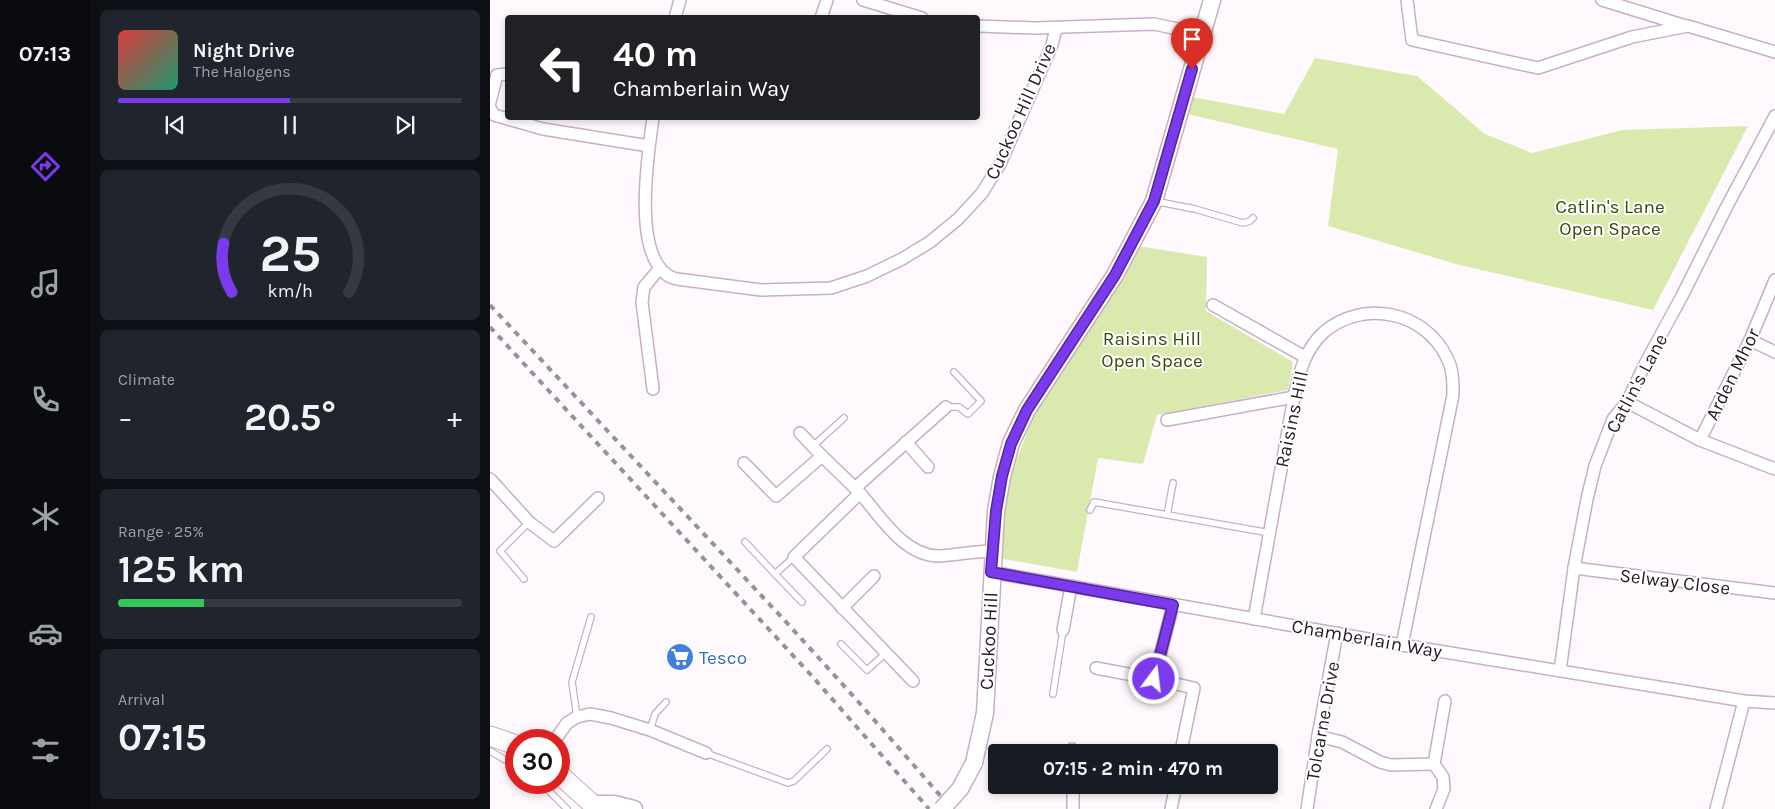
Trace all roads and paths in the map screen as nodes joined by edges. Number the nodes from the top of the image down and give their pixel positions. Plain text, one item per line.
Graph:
1 (680, 0) edge
2 (827, 0) edge
3 (863, 0) edge
4 (1212, 0) edge
5 (1407, 0) edge
6 (1602, 0) edge
7 (676, 15) edge
8 (822, 15) edge
9 (912, 15) edge
10 (980, 26) edge
11 (1688, 26) junction
12 (1056, 28) junction
13 (1202, 34) junction
14 (1775, 52) edge
15 (505, 74) edge
16 (490, 102) edge
17 (490, 108) edge
18 (505, 116) edge
19 (1775, 116) edge
20 (527, 120) edge
21 (653, 120) edge
22 (544, 123) edge
23 (649, 146) junction
24 (1154, 201) junction
25 (1253, 218) dead end
26 (660, 268) junction
27 (1775, 280) edge
28 (1213, 305) dead end
29 (1750, 340) junction
30 (1775, 352) edge
31 (1305, 357) junction
32 (954, 372) dead end
33 (653, 389) dead end
34 (1294, 396) junction
35 (1627, 402) junction
36 (946, 406) joint
37 (844, 418) dead end
38 (1167, 420) dead end
39 (800, 433) dead end
40 (1700, 440) junction
41 (906, 442) junction
42 (813, 446) junction
43 (822, 456) junction
44 (744, 463) dead end
45 (928, 467) dead end
46 (1775, 469) edge
47 (490, 479) edge
48 (1172, 483) dead end
49 (857, 490) junction
50 (598, 498) dead end
51 (1090, 510) dead end
52 (1167, 515) junction
53 (529, 522) junction
54 (1270, 533) junction
55 (745, 542) dead end
56 (993, 551) junction
57 (794, 557) junction
58 (1574, 568) junction
59 (991, 572) junction
60 (776, 574) junction
61 (874, 576) dead end
62 (524, 579) dead end
63 (1071, 586) junction
64 (1775, 593) edge
65 (802, 602) dead end
66 (1173, 605) junction
67 (842, 608) junction
68 (591, 617) dead end
69 (1254, 619) junction
70 (1063, 630) joint
71 (1337, 633) junction
72 (841, 644) dead end
73 (1402, 644) junction
74 (886, 653) junction
75 (1096, 668) dead end
76 (1560, 671) junction
77 (1154, 679) junction
78 (913, 681) dead end
79 (1053, 694) dead end
80 (1445, 701) dead end
81 (1744, 701) junction
82 (666, 702) dead end
83 (1775, 703) edge
84 (577, 717) junction
85 (563, 729) edge
86 (650, 730) junction
87 (490, 736) edge
88 (1318, 736) junction
89 (505, 741) edge
90 (1182, 744) edge
91 (827, 749) dead end
92 (490, 751) edge
93 (706, 753) joint
94 (505, 760) edge
95 (1434, 764) junction
96 (570, 785) edge
97 (552, 794) edge
98 (1073, 794) edge
99 (1174, 794) edge
100 (593, 807) edge
101 (567, 809) edge
102 (634, 809) edge
103 (942, 809) edge
104 (1073, 809) edge
105 (1171, 809) edge
106 (1307, 809) edge
107 (1436, 809) edge
108 (1716, 809) edge

1 - 7 street
2 - 8 street
3 - 9 street
4 - 13 main road, Cuckoo Hill
5 - 11 street
6 - 11 street
10 - 12 street
11 - 14 street
12 - 13 street
12 - 26 street, Cuckoo Hill Drive
13 - 24 main road, Cuckoo Hill
15 - 16 street
17 - 18 street
19 - 35 street, Catlin's Lane
20 - 22 street
21 - 23 street
22 - 23 street
23 - 26 street
24 - 25 lane
24 - 56 main road, Cuckoo Hill
26 - 33 street
27 - 29 street, Arden Mhor
28 - 31 street
29 - 30 street
29 - 40 street, Arden Mhor
31 - 34 street, Raisins Hill
31 - 73 street, Raisins Hill
32 - 36 lane
34 - 38 street
34 - 54 street, Raisins Hill
35 - 40 street
35 - 58 street, Catlin's Lane
36 - 41 street
37 - 42 lane
39 - 42 street
40 - 46 street
41 - 45 street
41 - 49 street
42 - 43 street
43 - 44 street
43 - 49 street
47 - 53 street
48 - 52 lane
49 - 56 street
49 - 57 street
50 - 53 street
51 - 52 lane
52 - 54 lane
53 - 62 lane
54 - 69 street, Raisins Hill
55 - 60 lane
56 - 59 main road, Cuckoo Hill
57 - 60 lane
57 - 67 street
58 - 64 street, Selway Close
58 - 76 street, Catlin's Lane
59 - 63 street, Chamberlain Way
59 - 103 main road, Cuckoo Hill, bridge
60 - 65 lane
61 - 67 street
63 - 66 street, Chamberlain Way
63 - 70 street
66 - 69 street, Chamberlain Way
66 - 77 street
67 - 74 street
68 - 84 lane
69 - 71 street, Chamberlain Way
70 - 79 lane
71 - 73 street, Chamberlain Way
71 - 88 street, Tolcarne Drive
72 - 74 lane
73 - 76 street, Chamberlain Way
74 - 78 street
75 - 77 street
76 - 81 street, Chamberlain Way
77 - 90 street
80 - 95 street
81 - 83 street, Chamberlain Way
81 - 108 street
82 - 86 lane
84 - 85 street
84 - 86 street
86 - 93 street
87 - 89 main road
88 - 95 street
88 - 106 street, Tolcarne Drive
91 - 93 lane
92 - 94 lane
95 - 107 street
96 - 100 main road
97 - 101 lane
98 - 104 street
99 - 105 street
100 - 102 main road

